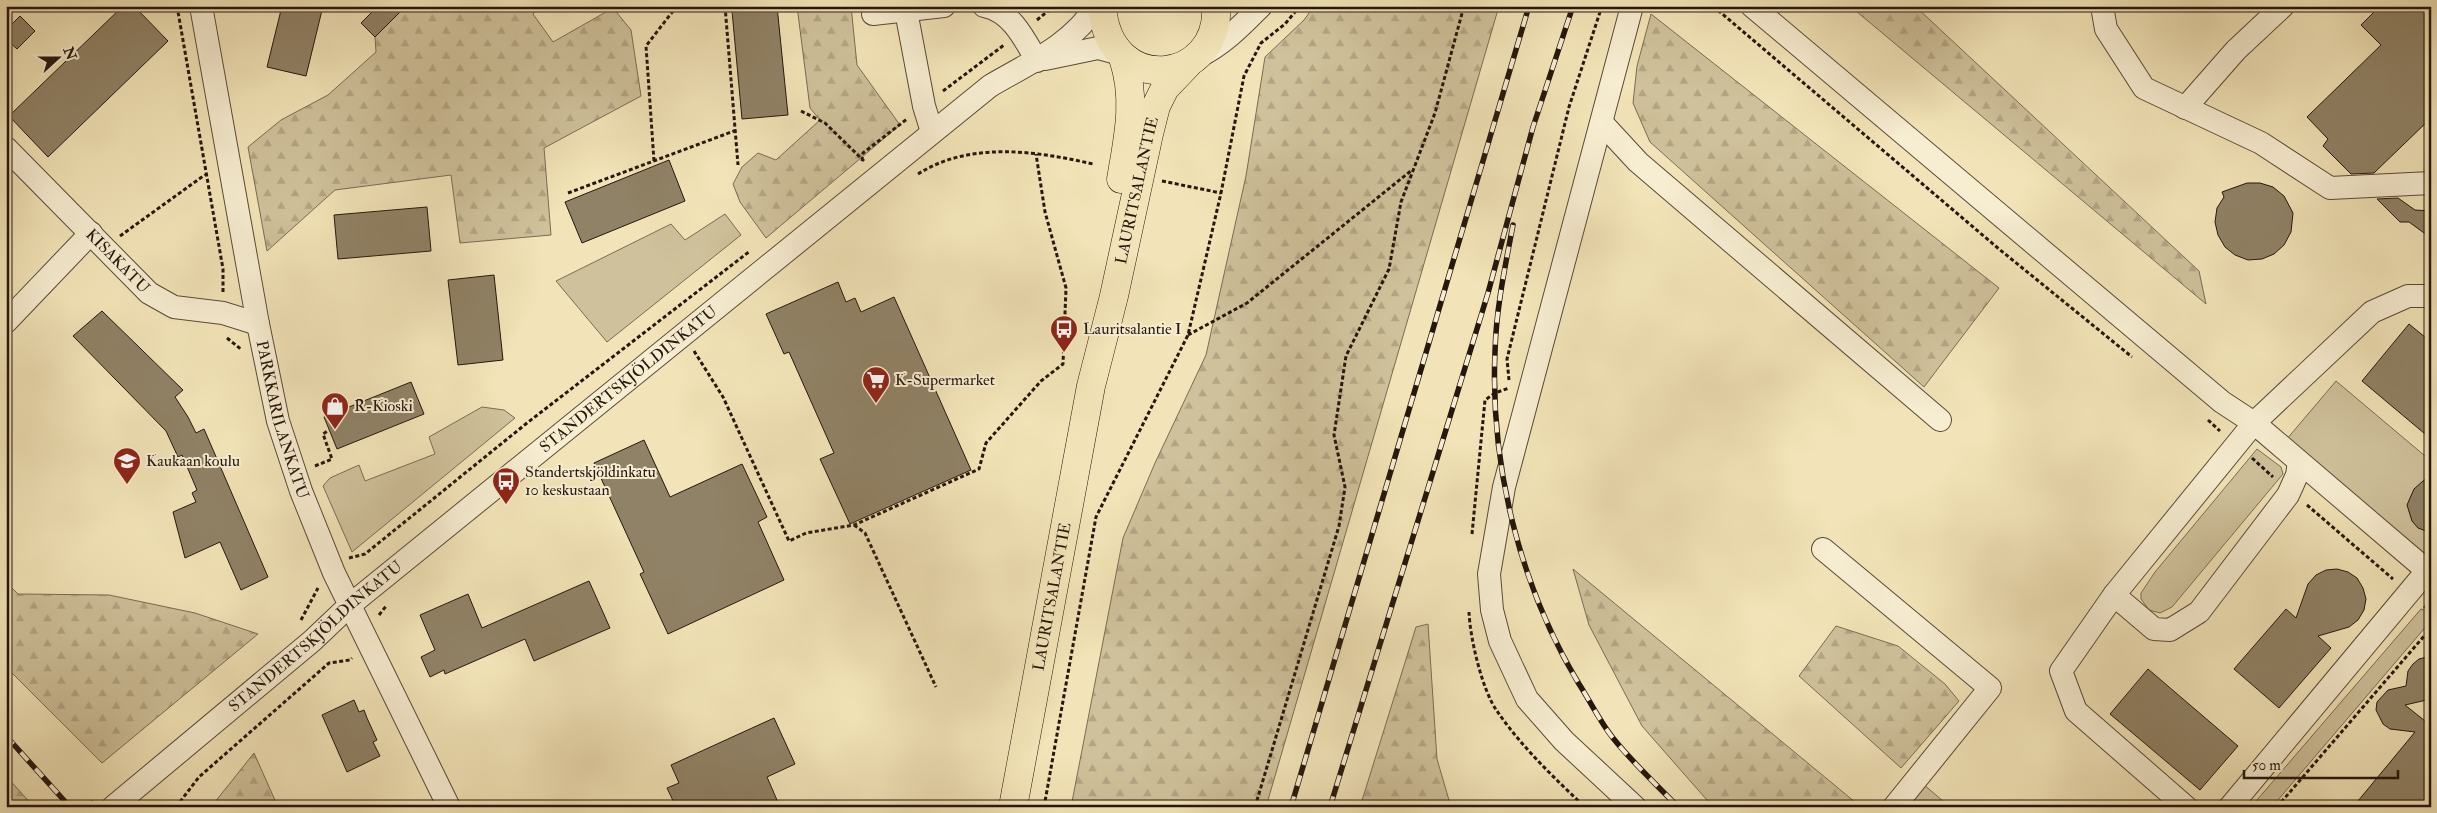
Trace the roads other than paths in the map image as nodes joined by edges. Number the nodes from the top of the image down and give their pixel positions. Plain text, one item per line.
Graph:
1 (201, 6) edge
2 (944, 6) edge
3 (1096, 6) edge
4 (1102, 6) edge
5 (1216, 6) edge
6 (1262, 6) edge
7 (1632, 6) edge
8 (1752, 6) edge
9 (2102, 6) edge
10 (2283, 6) edge
11 (990, 7) edge
12 (906, 11) junction
13 (873, 14) dead end
14 (1122, 56) junction
15 (1193, 60) junction
16 (1037, 61) junction
17 (2186, 108) junction
18 (1602, 123) junction
19 (932, 132) junction
20 (6, 148) edge
21 (2431, 183) edge
22 (99, 241) junction
23 (2431, 296) edge
24 (6, 322) edge
25 (258, 324) junction
26 (1092, 386) junction
27 (1940, 420) dead end
28 (2254, 423) junction
29 (2299, 462) junction
30 (1823, 549) dead end
31 (2429, 570) edge
32 (2114, 595) junction
33 (350, 605) junction
34 (113, 807) edge
35 (449, 807) edge
36 (1013, 807) edge
37 (1636, 807) edge
38 (1894, 807) edge
39 (2186, 807) edge
40 (2230, 807) edge

1 - 25 street, PARKKARILANKATU
2 - 12 street
3 - 16 street, STANDERTSKJÖLDINKATU
4 - 14 main road, LAURITSALANTIE
5 - 15 main road, LAURITSALANTIE
6 - 15 street
7 - 18 street
8 - 28 street
9 - 17 street
10 - 17 street
11 - 16 street
12 - 13 street
12 - 19 street
14 - 15 main road
14 - 16 street, STANDERTSKJÖLDINKATU
14 - 26 main road, LAURITSALANTIE
15 - 26 main road, LAURITSALANTIE
16 - 19 street, STANDERTSKJÖLDINKATU
17 - 21 street
18 - 27 street
18 - 37 street
19 - 33 street, STANDERTSKJÖLDINKATU
20 - 22 street, KISAKATU
22 - 24 street
22 - 25 street, KISAKATU
23 - 28 street
25 - 33 street, PARKKARILANKATU
26 - 36 main road, LAURITSALANTIE
28 - 29 street
28 - 32 street
29 - 31 street
29 - 32 street
30 - 38 street
31 - 40 street
32 - 39 street
33 - 34 street, STANDERTSKJÖLDINKATU
33 - 35 street, PARKKARILANKATU

